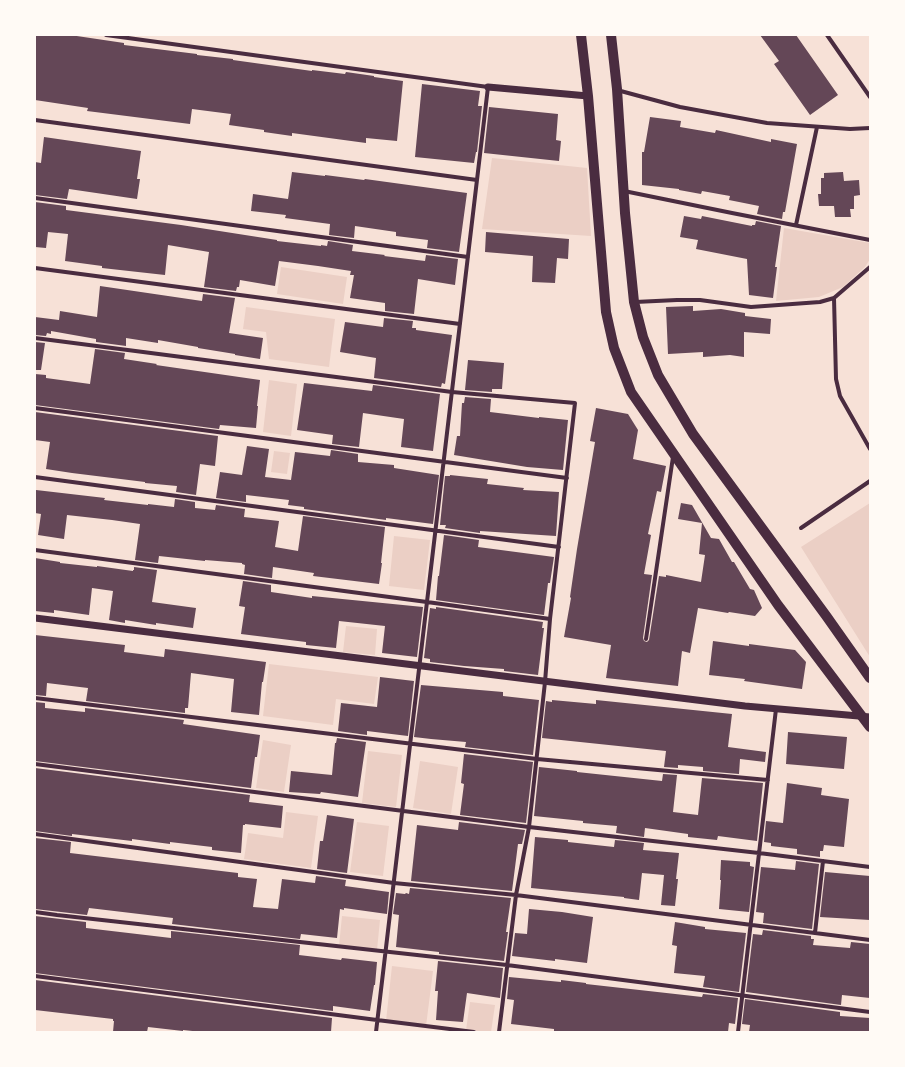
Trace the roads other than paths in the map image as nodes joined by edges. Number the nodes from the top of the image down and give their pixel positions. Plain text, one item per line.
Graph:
1 (106, 35) edge
2 (581, 35) edge
3 (611, 35) edge
4 (826, 35) edge
5 (488, 87) junction
6 (617, 90) junction
7 (588, 96) junction
8 (870, 97) edge
9 (35, 120) edge
10 (817, 127) junction
11 (870, 128) edge
12 (477, 180) junction
13 (624, 191) junction
14 (35, 198) edge
15 (796, 225) junction
16 (870, 240) edge
17 (468, 257) junction
18 (870, 267) edge
19 (35, 268) edge
20 (834, 298) junction
21 (634, 302) junction
22 (460, 324) junction
23 (35, 338) edge
24 (452, 392) junction
25 (35, 408) edge
26 (870, 449) edge
27 (674, 453) junction
28 (444, 461) junction
29 (35, 476) edge
30 (567, 478) junction
31 (870, 481) edge
32 (801, 528) dead end
33 (436, 530) junction
34 (559, 547) junction
35 (35, 550) edge
36 (427, 602) junction
37 (35, 618) edge
38 (550, 619) junction
39 (646, 639) dead end
40 (419, 666) junction
41 (870, 678) edge
42 (545, 682) junction
43 (35, 698) edge
44 (776, 709) junction
45 (866, 717) edge
46 (870, 727) edge
47 (410, 743) junction
48 (537, 759) junction
49 (35, 764) edge
50 (768, 780) junction
51 (402, 811) junction
52 (529, 827) junction
53 (35, 834) edge
54 (759, 853) junction
55 (823, 861) junction
56 (870, 867) edge
57 (394, 882) junction
58 (516, 895) junction
59 (35, 912) edge
60 (751, 925) junction
61 (814, 933) junction
62 (870, 940) edge
63 (385, 951) junction
64 (507, 965) junction
65 (35, 976) edge
66 (743, 995) junction
67 (870, 1012) edge
68 (377, 1020) junction
69 (376, 1032) edge
70 (474, 1032) edge
71 (498, 1032) edge
72 (738, 1032) edge

1 - 5 street
2 - 7 main road
3 - 6 main road
4 - 8 street
5 - 7 street
5 - 12 street
6 - 10 street
6 - 13 main road
7 - 27 main road
9 - 12 street
10 - 11 street
10 - 15 street
12 - 17 street
13 - 15 street
13 - 21 main road
14 - 17 street
15 - 16 street
17 - 22 street
18 - 20 street
19 - 22 street
20 - 21 street
20 - 26 street
21 - 41 main road
22 - 24 street
23 - 24 street
24 - 28 street
24 - 30 street
25 - 28 street
27 - 39 street
27 - 45 main road
28 - 30 street
28 - 33 street
29 - 33 street
30 - 34 street
31 - 32 street
33 - 34 street
33 - 36 street
34 - 38 street
35 - 36 street
36 - 38 street
36 - 40 street
37 - 40 street
38 - 42 street
40 - 42 street
40 - 47 street
42 - 44 street
42 - 48 street
43 - 47 street
44 - 45 street
44 - 50 street
45 - 46 main road
47 - 48 street
47 - 51 street
48 - 50 street
48 - 52 street
49 - 51 street
50 - 54 street
51 - 52 street
51 - 57 street
52 - 54 street
52 - 58 street
53 - 57 street
54 - 55 street
54 - 60 street
55 - 56 street
55 - 61 street
57 - 58 street
57 - 63 street
58 - 60 street
58 - 64 street
59 - 63 street
60 - 61 street
60 - 66 street
61 - 62 street
63 - 64 street
63 - 68 street
64 - 66 street
64 - 71 street
65 - 68 street
66 - 67 street
66 - 72 street
68 - 69 street
68 - 70 street

